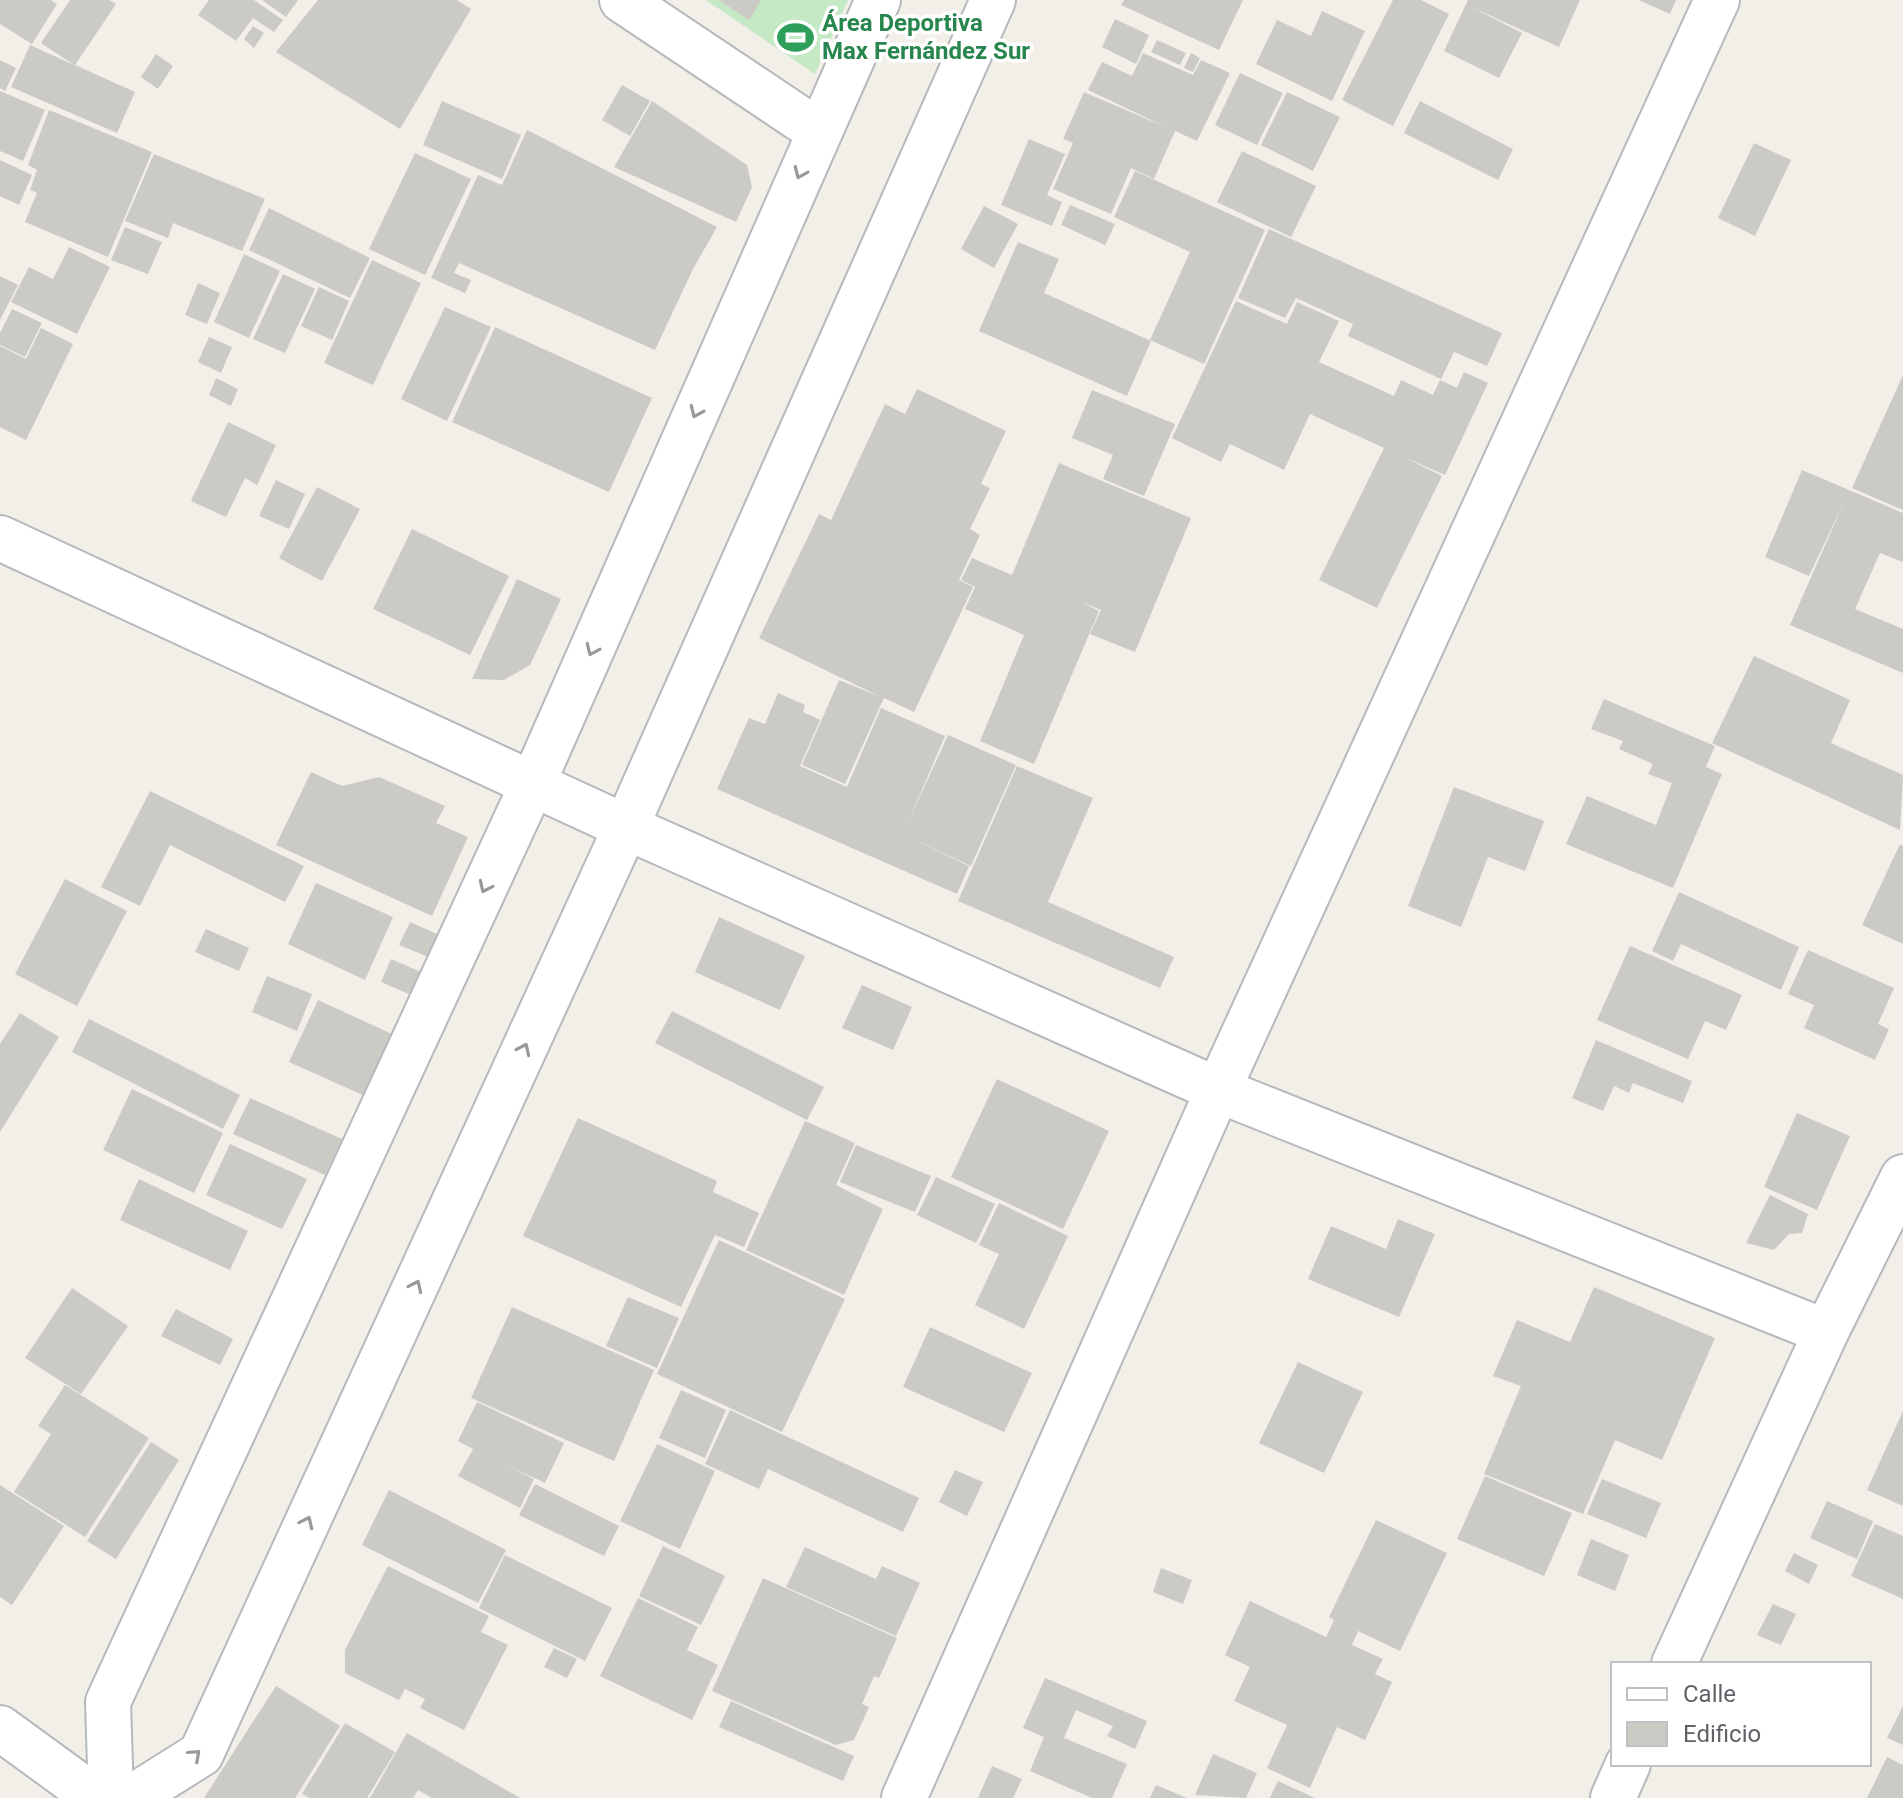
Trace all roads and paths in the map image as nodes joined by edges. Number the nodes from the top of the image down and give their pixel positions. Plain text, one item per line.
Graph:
1 (622, 0) edge
2 (878, 0) edge
3 (993, 0) edge
4 (1717, 0) edge
5 (818, 131) junction
6 (0, 538) edge
7 (533, 783) junction
8 (626, 827) junction
9 (1218, 1090) junction
10 (1903, 1177) edge
11 (1826, 1332) junction
12 (1675, 1662) edge
13 (0, 1728) edge
14 (1627, 1766) edge
15 (96, 1798) edge
16 (111, 1798) edge
17 (131, 1798) edge
18 (904, 1798) edge
19 (1613, 1798) edge

1 - 5 street
2 - 5 street
3 - 8 street
4 - 9 street
5 -> 7 street
6 - 7 street
7 - 8 street
7 -> 16 street
8 - 9 street
17 -> 8 street
9 - 11 street
9 - 18 street
10 - 11 street
11 - 12 street
13 - 15 street
14 - 19 street

